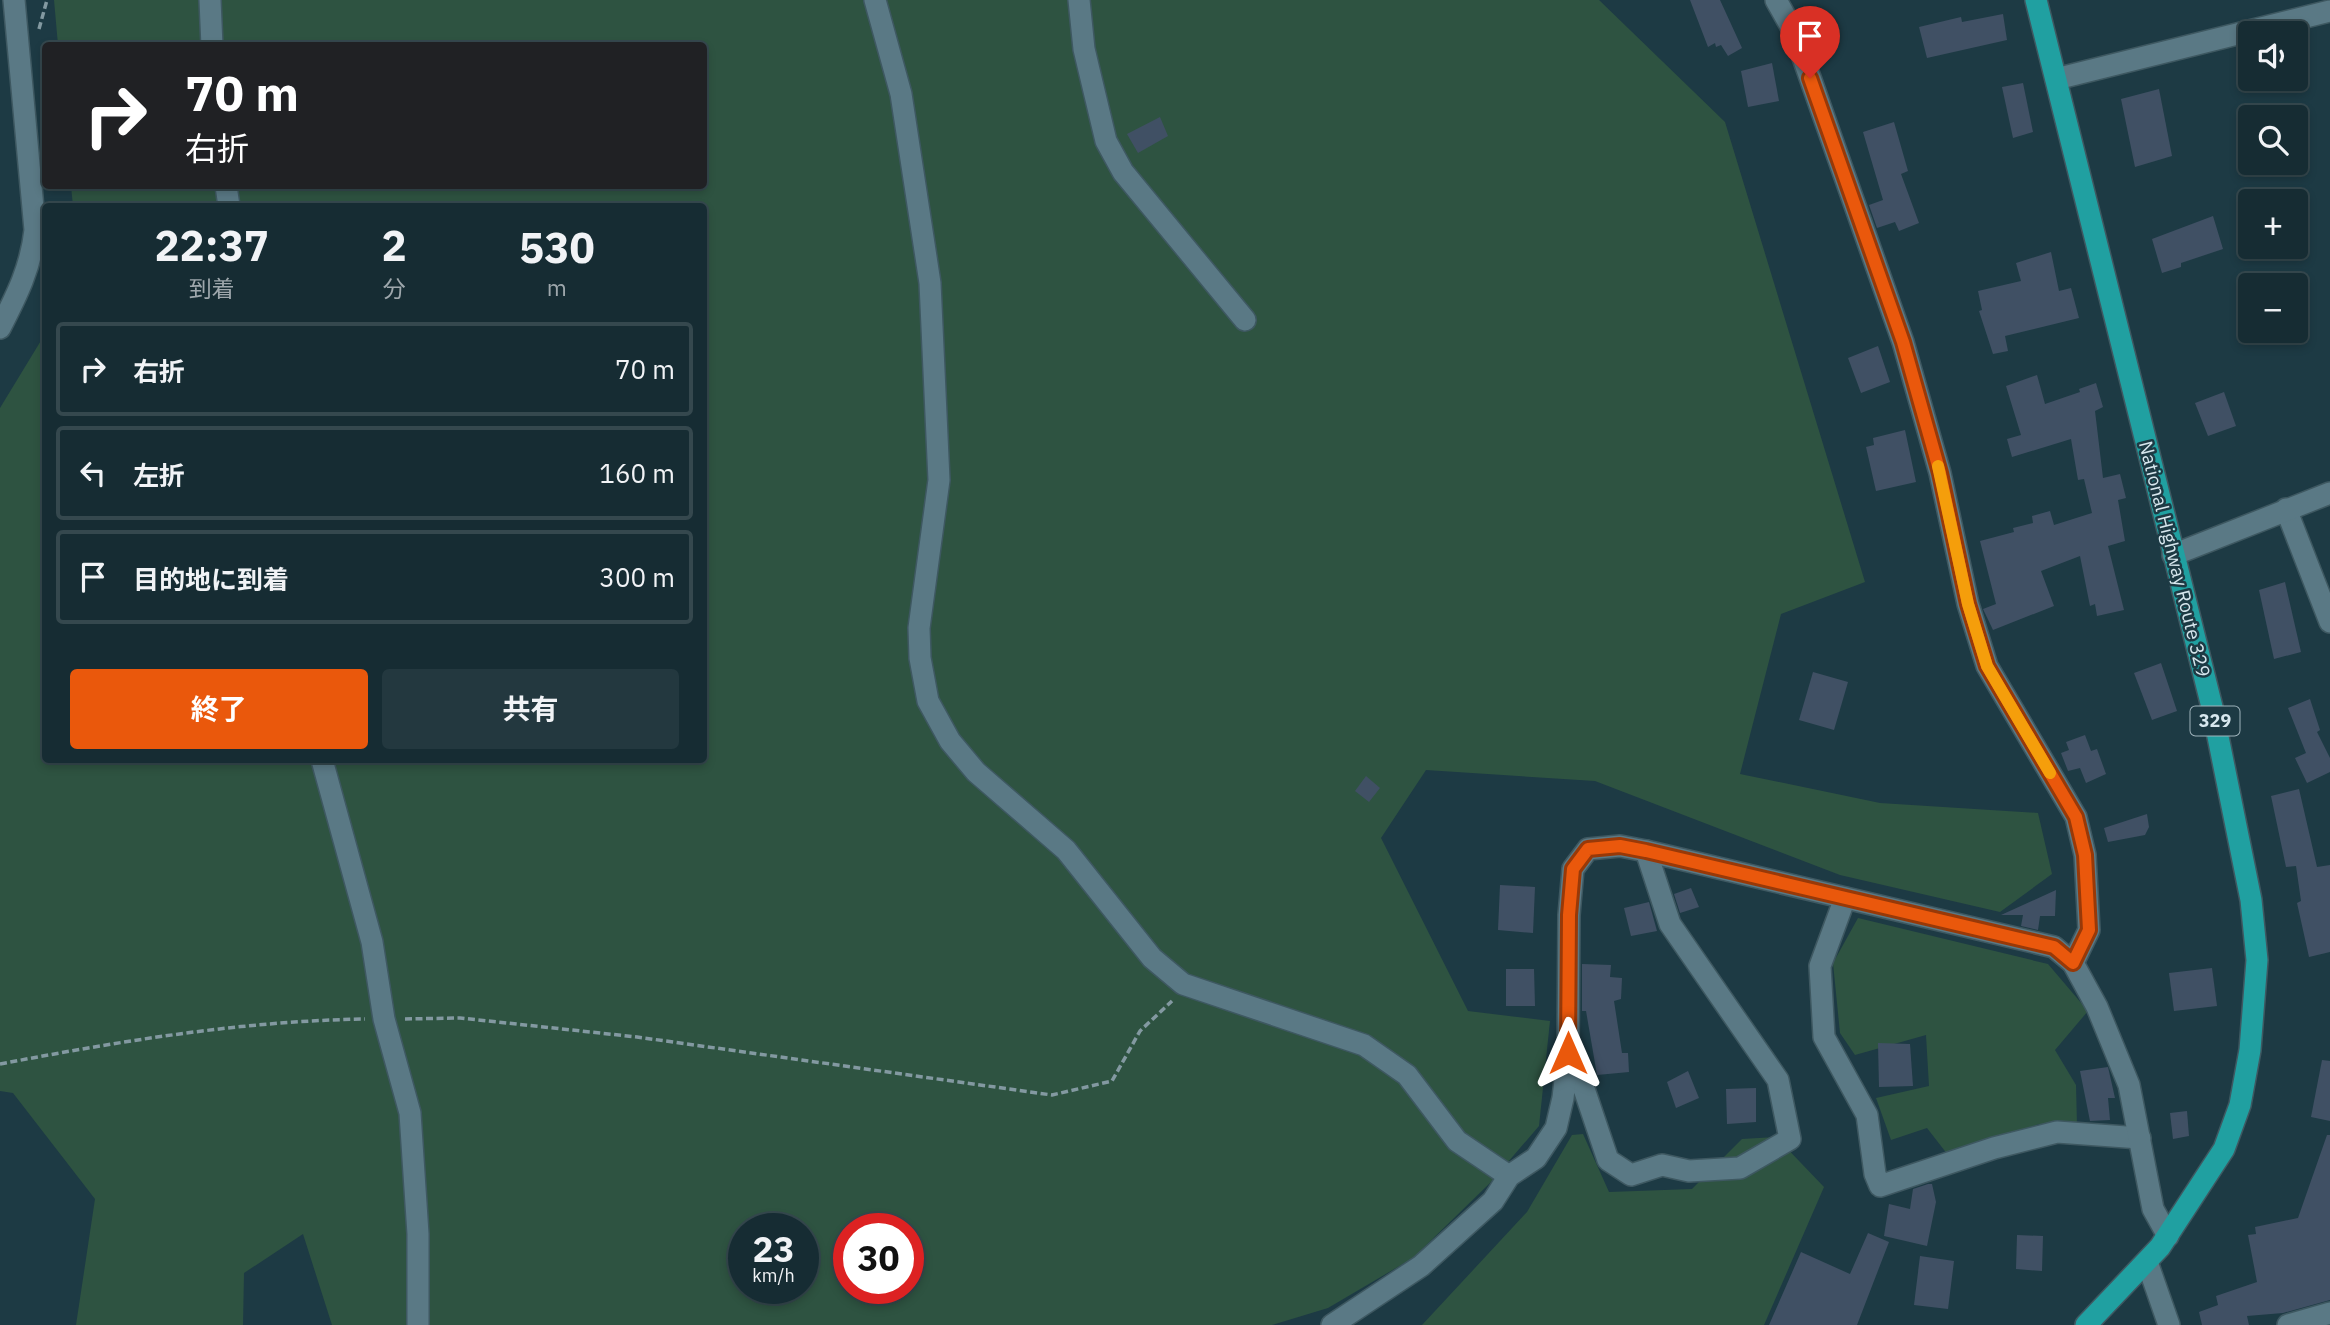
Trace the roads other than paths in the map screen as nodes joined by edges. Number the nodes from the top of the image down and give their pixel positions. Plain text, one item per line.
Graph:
1 (14, 0) edge
2 (210, 0) edge
3 (875, 0) edge
4 (1079, 0) edge
5 (1776, 0) edge
6 (2036, 0) edge
7 (2330, 11) edge
8 (212, 42) edge
9 (2056, 79) junction
10 (1245, 320) dead end
11 (0, 328) edge
12 (2330, 493) edge
13 (2286, 509) junction
14 (2173, 555) junction
15 (2330, 622) edge
16 (323, 763) edge
17 (1646, 851) junction
18 (1845, 898) junction
19 (2073, 963) junction
20 (1566, 1078) junction
21 (2140, 1138) junction
22 (1508, 1176) junction
23 (2168, 1236) junction
24 (2147, 1262) junction
25 (2330, 1313) edge
26 (418, 1325) edge
27 (1332, 1325) edge
28 (2086, 1325) edge
29 (2169, 1325) edge
30 (2288, 1325) edge

1 - 11 street
2 - 8 street
3 - 22 street
4 - 10 street
5 - 19 street
6 - 9 highway, National Highway Route 329 / 329
7 - 9 street
9 - 14 highway, National Highway Route 329 / 329
12 - 13 street
13 - 14 street
13 - 15 street
14 - 23 highway, National Highway Route 329 / 329
16 - 26 street
17 - 18 street
17 - 20 street
17 - 20 street
18 - 19 street
18 - 21 street
19 - 21 street
20 - 22 street
21 - 23 street
22 - 27 street
23 - 24 highway, National Highway Route 329 / 329
24 - 28 highway, National Highway Route 329 / 329
24 - 29 street
25 - 30 street

